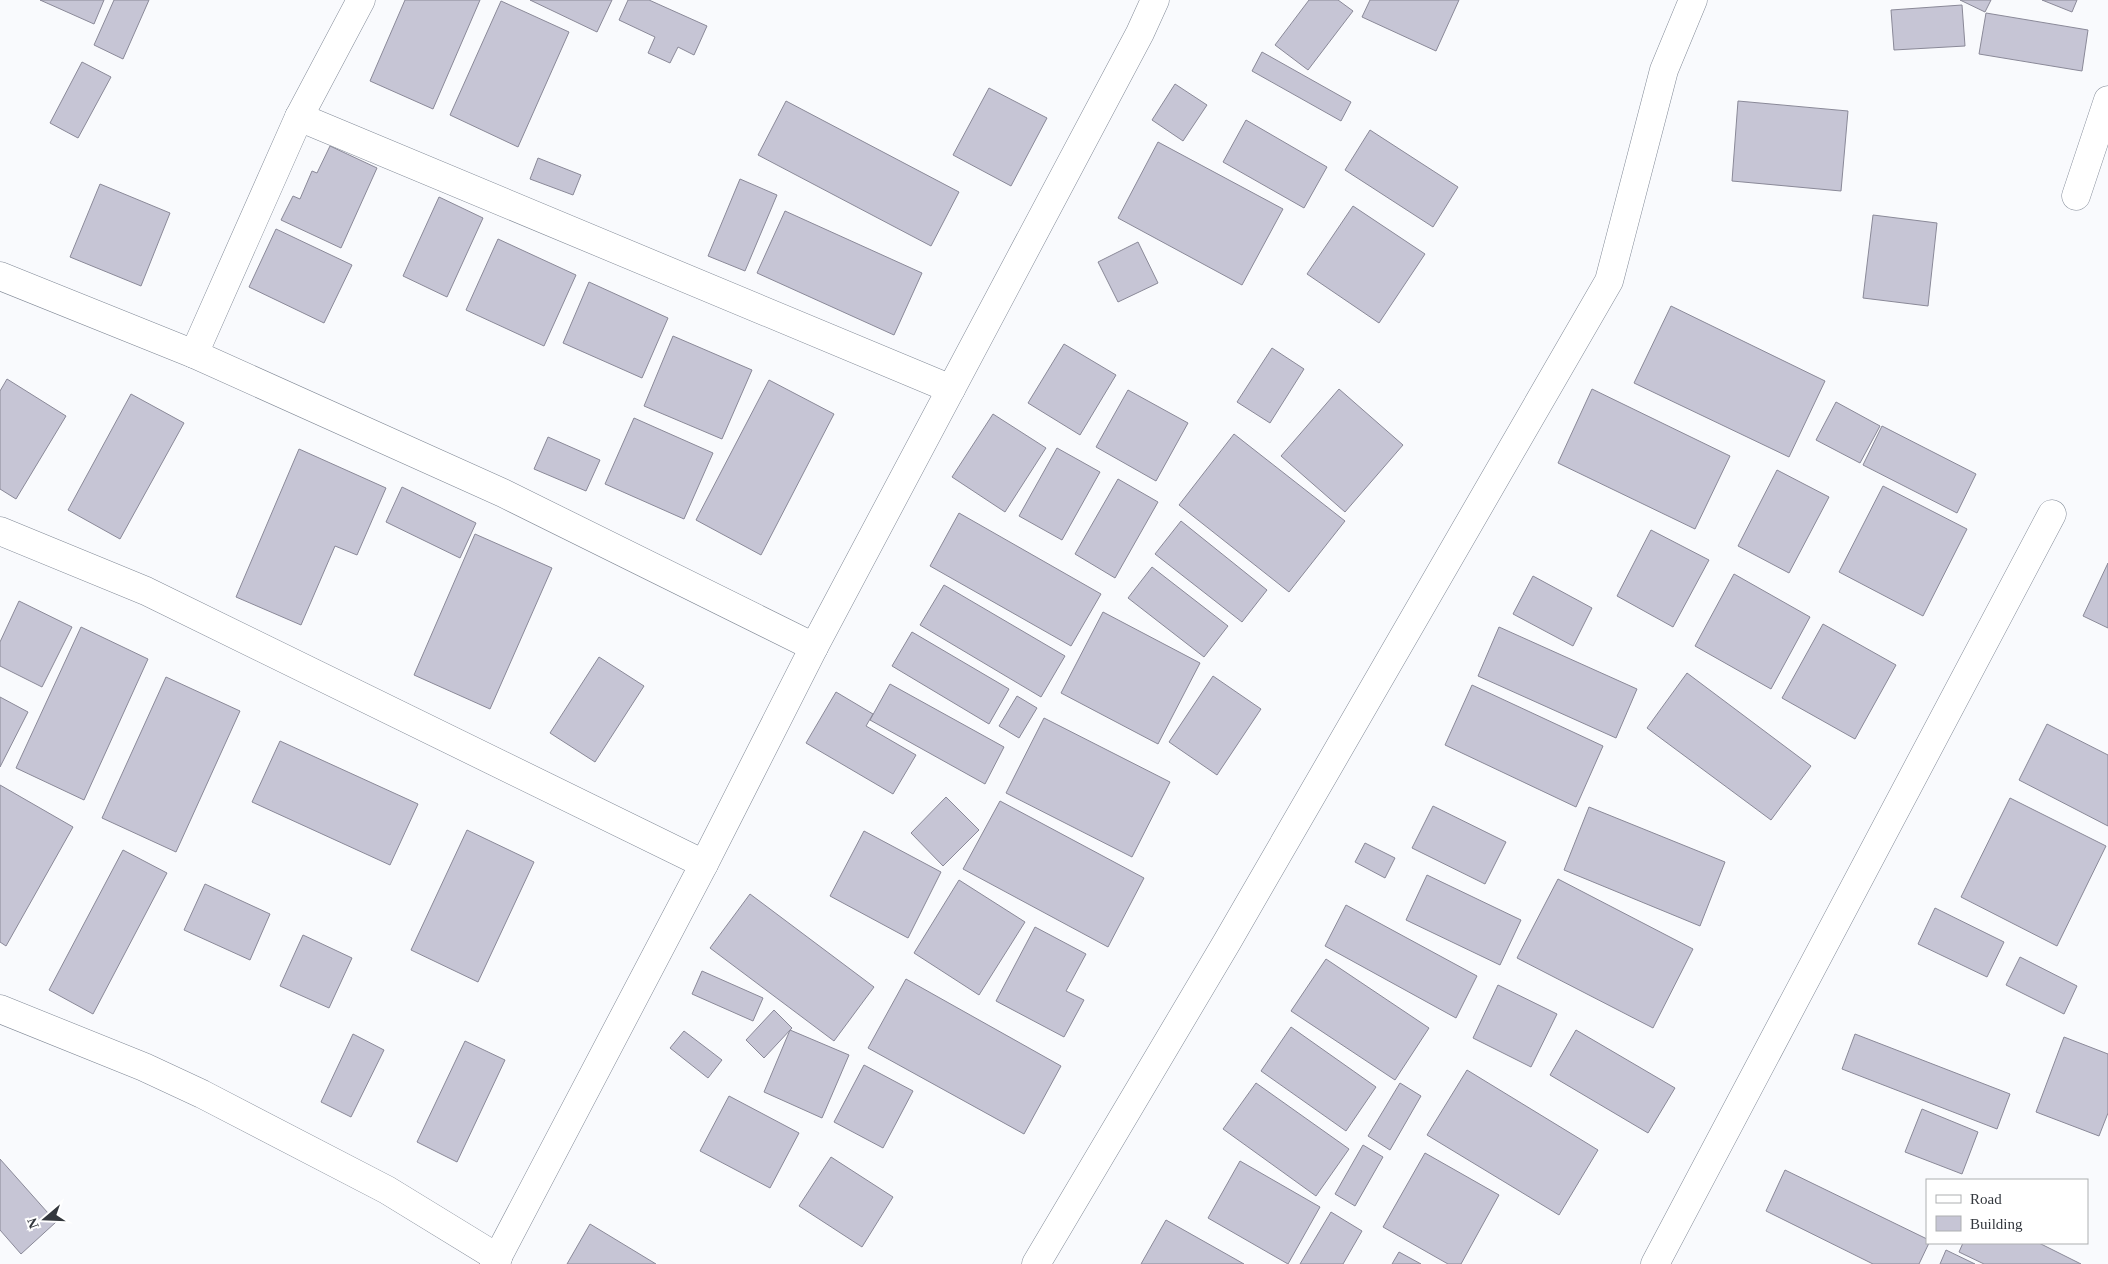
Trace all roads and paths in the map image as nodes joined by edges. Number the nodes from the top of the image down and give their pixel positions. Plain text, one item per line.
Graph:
1 (361, 0) edge
2 (1155, 0) edge
3 (1693, 0) edge
4 (2108, 100) edge
5 (299, 117) junction
6 (2076, 196) dead end
7 (0, 276) edge
8 (194, 354) junction
9 (951, 389) junction
10 (2052, 514) dead end
11 (0, 530) edge
12 (814, 647) junction
13 (704, 864) junction
14 (0, 1009) edge
15 (496, 1261) edge
16 (1036, 1264) edge
17 (1655, 1264) edge

1 - 5 street
2 - 9 street
3 - 16 street
4 - 6 street
5 - 8 street
5 - 9 street
7 - 8 street
8 - 12 street
9 - 12 street
10 - 17 street
11 - 13 street
12 - 13 street
13 - 15 street
14 - 15 street

